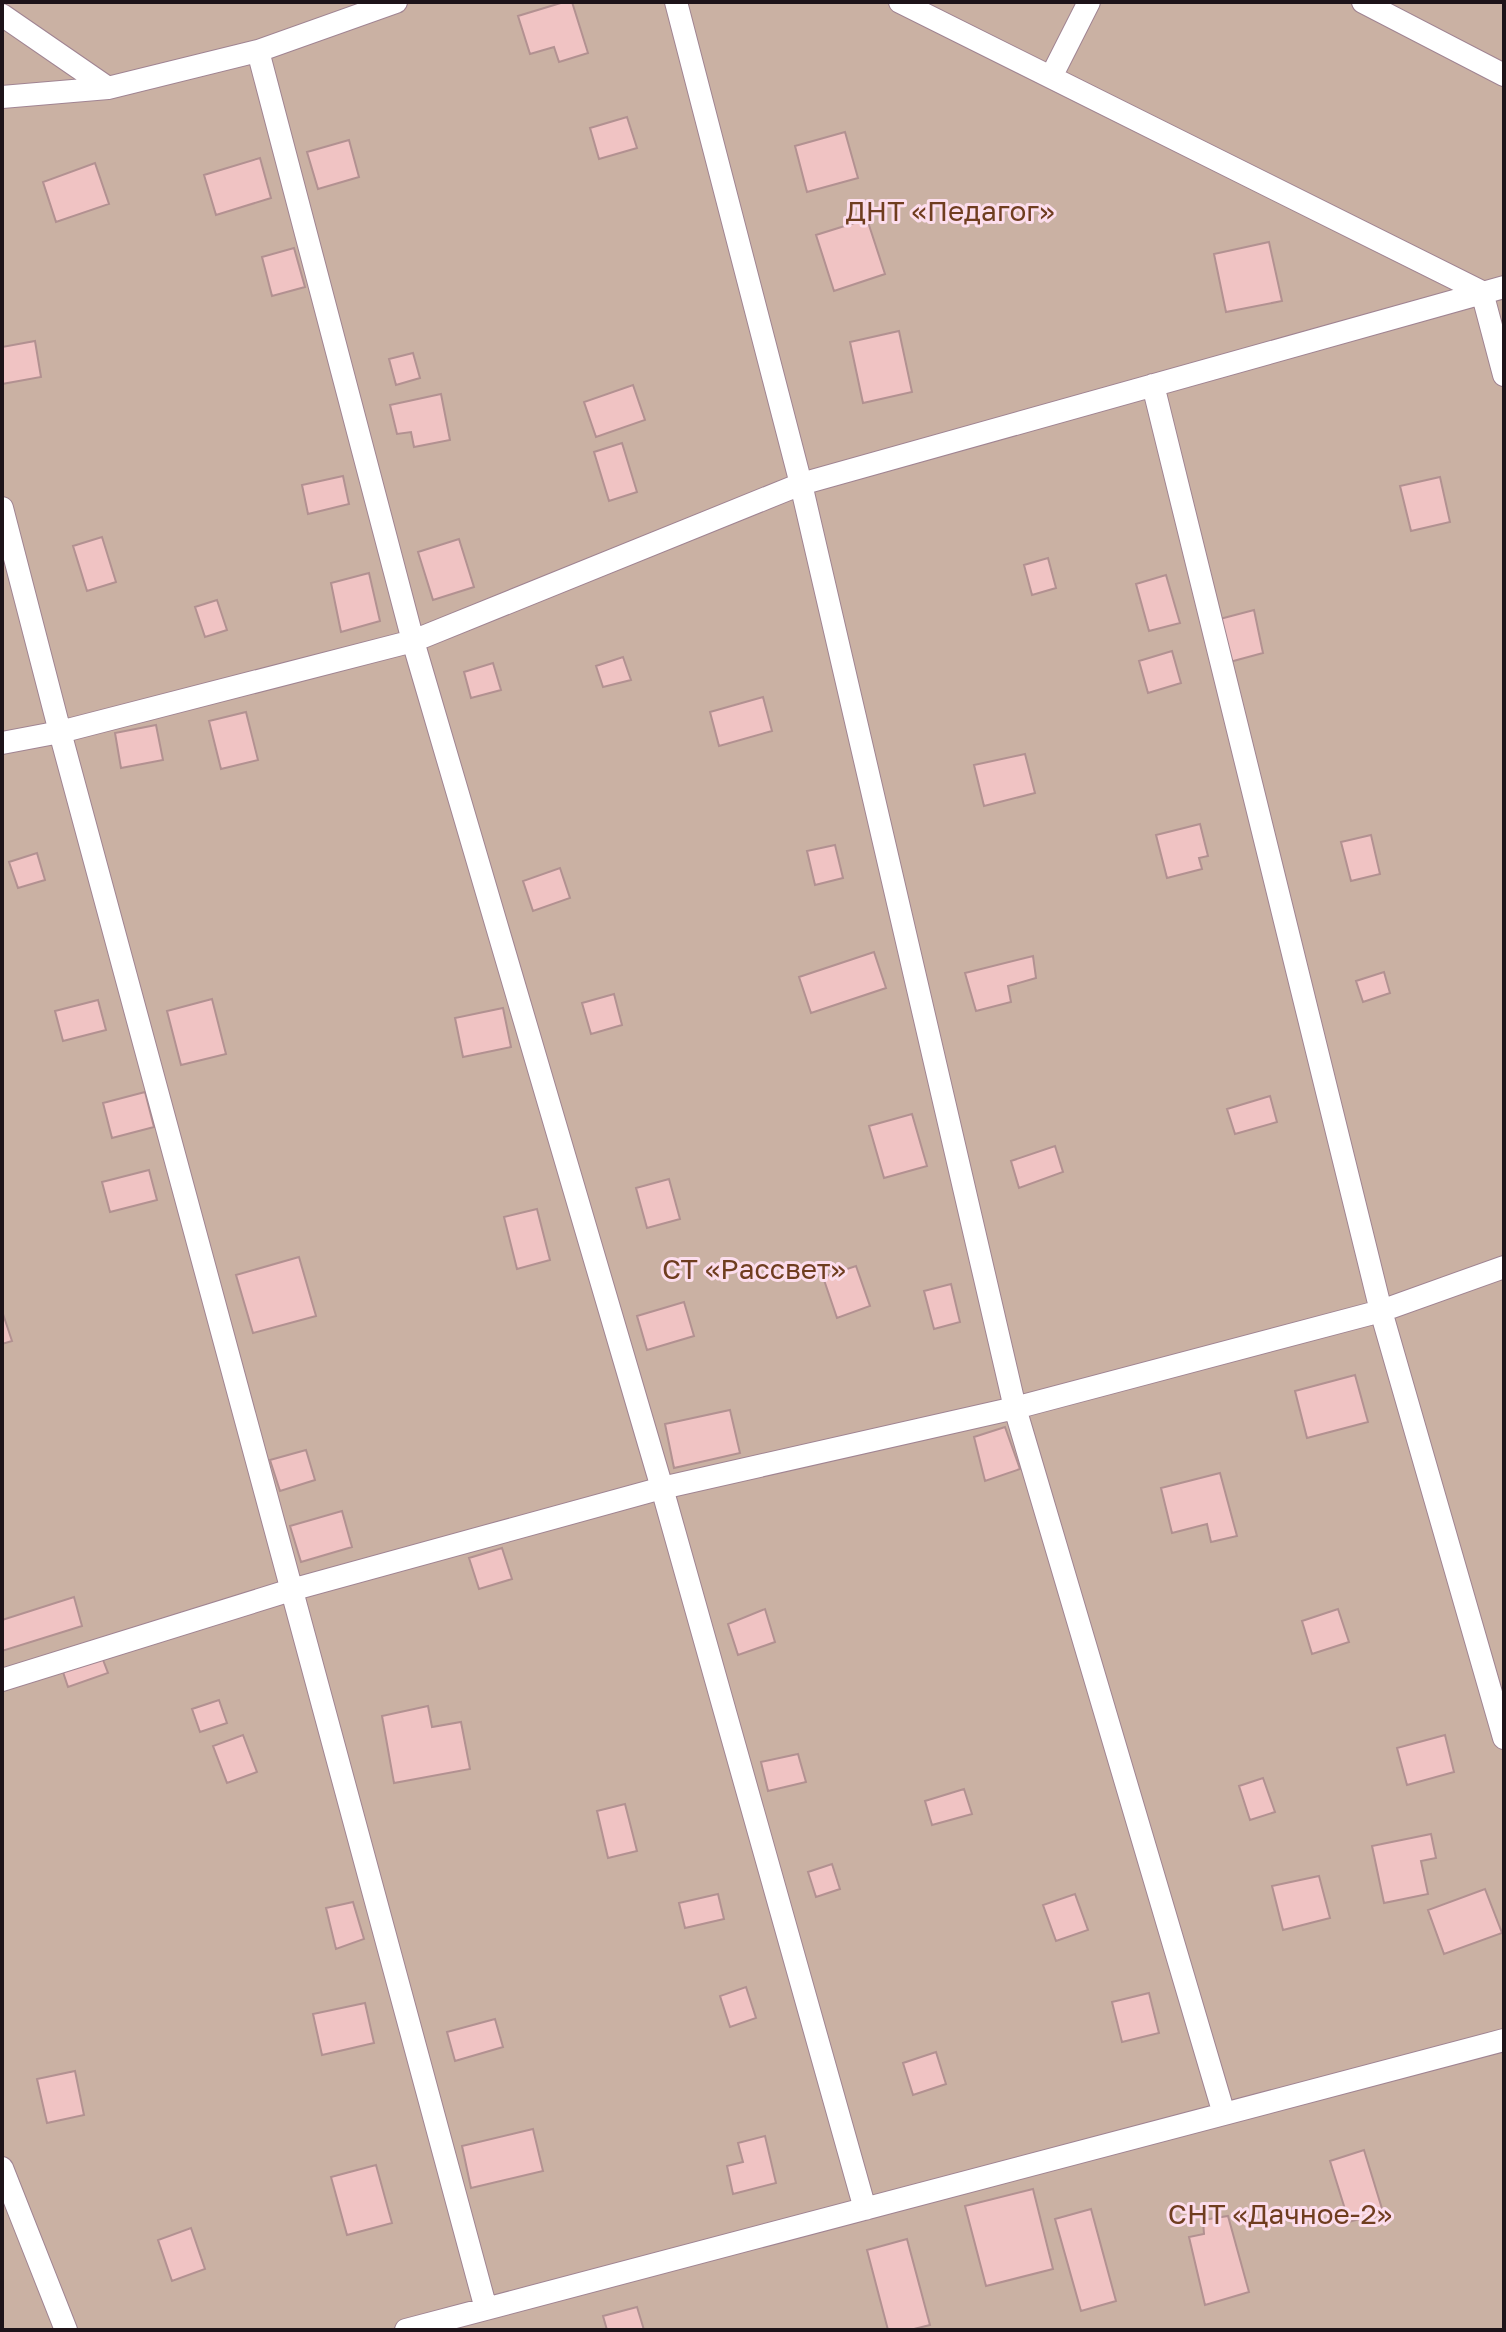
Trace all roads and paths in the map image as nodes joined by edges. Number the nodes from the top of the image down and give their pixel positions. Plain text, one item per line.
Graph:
1 (396, 2) edge
2 (676, 2) edge
3 (900, 2) edge
4 (1089, 2) edge
5 (1363, 2) edge
6 (2, 15) edge
7 (258, 51) junction
8 (1504, 75) edge
9 (1051, 77) junction
10 (108, 88) junction
11 (2, 97) edge
12 (1493, 290) edge
13 (1504, 375) edge
14 (1153, 385) junction
15 (801, 484) junction
16 (2, 508) edge
17 (413, 641) junction
18 (60, 732) junction
19 (2, 743) edge
20 (1504, 1267) edge
21 (1381, 1311) junction
22 (1015, 1408) junction
23 (662, 1488) junction
24 (291, 1590) junction
25 (2, 1680) edge
26 (1504, 1738) edge
27 (1504, 2040) edge
28 (1224, 2114) junction
29 (2, 2168) edge
30 (865, 2209) junction
31 (486, 2309) junction
32 (66, 2330) edge
33 (406, 2330) edge

1 - 7 lane
2 - 15 lane
3 - 9 lane
4 - 9 lane
5 - 8 lane
6 - 10 lane
7 - 10 lane
7 - 17 lane
9 - 12 lane
10 - 11 lane
12 - 13 lane
12 - 14 lane
14 - 15 lane
14 - 21 lane
15 - 17 lane
15 - 22 lane
16 - 18 lane
17 - 18 lane
17 - 23 lane
18 - 19 lane
18 - 24 lane
20 - 21 lane
21 - 22 lane
21 - 26 lane
22 - 23 lane
22 - 28 lane
23 - 24 lane
23 - 30 lane
24 - 25 lane
24 - 31 lane
27 - 28 lane
28 - 30 lane
29 - 32 lane
30 - 31 lane
31 - 33 lane

